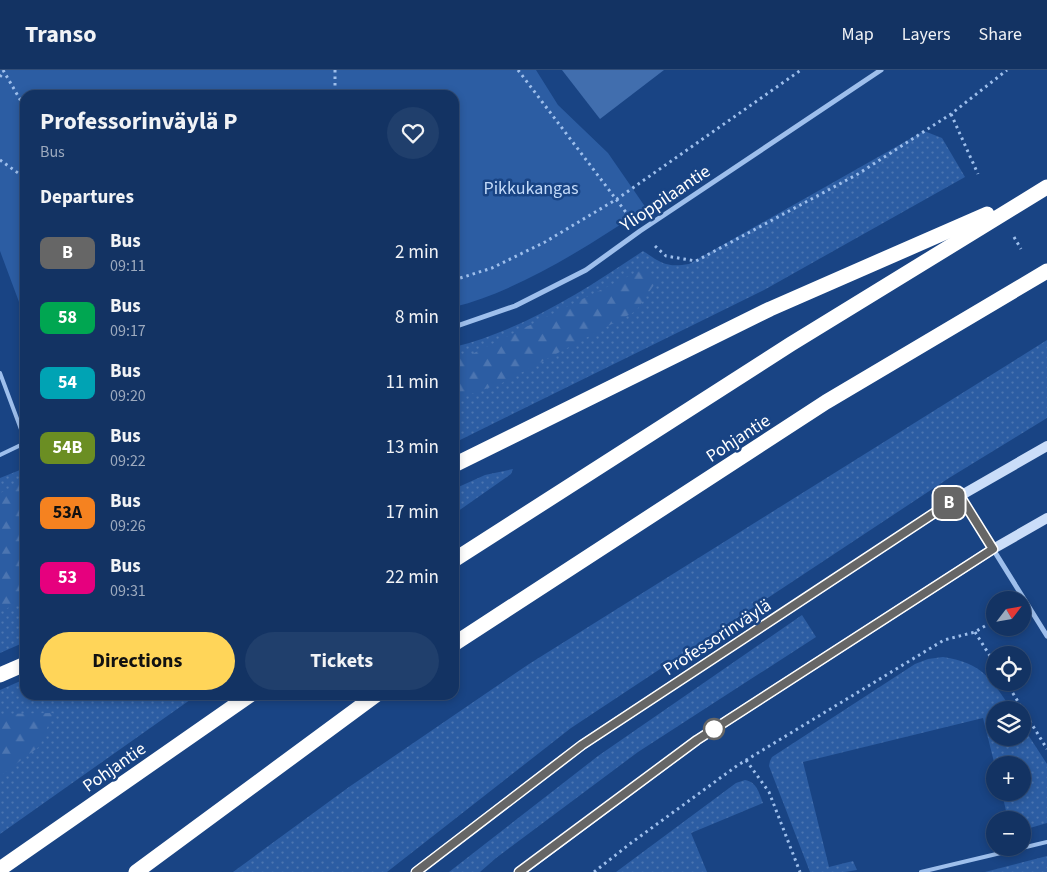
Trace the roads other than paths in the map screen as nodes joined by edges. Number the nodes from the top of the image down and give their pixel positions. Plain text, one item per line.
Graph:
1 (881, 70) edge
2 (1044, 189) edge
3 (1047, 271) edge
4 (459, 325) edge
5 (0, 373) edge
6 (20, 427) edge
7 (20, 444) edge
8 (1047, 446) edge
9 (0, 455) edge
10 (459, 463) edge
11 (960, 496) junction
12 (1047, 518) edge
13 (993, 549) junction
14 (459, 557) edge
15 (1047, 636) edge
16 (459, 641) edge
17 (20, 666) edge
18 (0, 675) edge
19 (243, 700) edge
20 (369, 700) edge
21 (1047, 842) edge
22 (0, 869) edge
23 (136, 872) edge
24 (416, 872) edge
25 (520, 872) edge
26 (921, 872) edge

1 - 4 street, Ylioppilaantie
2 - 10 highway
2 - 14 highway
3 - 16 highway, Pohjantie
5 - 6 lane
7 - 9 lane
8 - 11 street, Professorinväylä
11 - 13 street
11 - 24 street, Professorinväylä
12 - 13 street
13 - 15 street
13 - 25 street
17 - 18 highway
19 - 22 highway, Pohjantie
20 - 23 highway
21 - 26 lane

